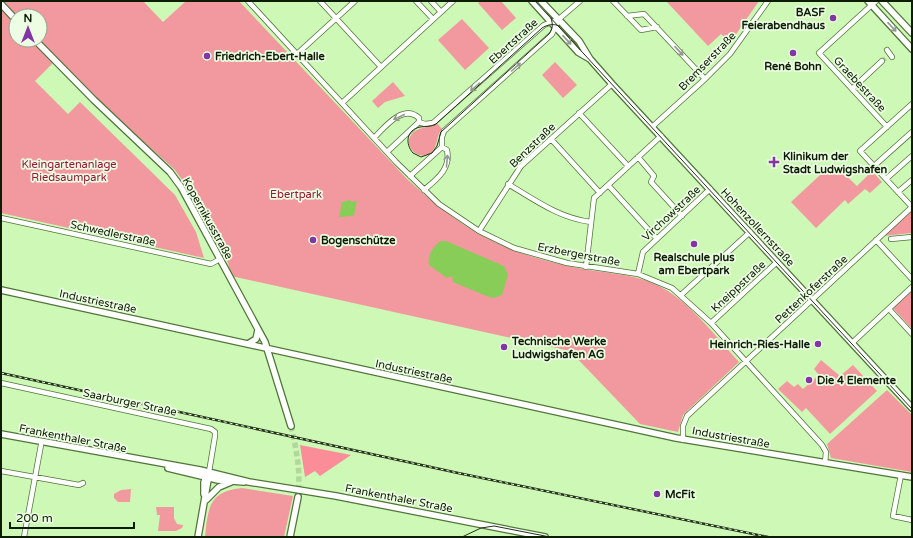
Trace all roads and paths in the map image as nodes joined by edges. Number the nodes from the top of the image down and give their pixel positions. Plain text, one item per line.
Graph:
1 (248, 1) edge
2 (320, 1) edge
3 (355, 1) edge
4 (416, 1) edge
5 (431, 1) edge
6 (454, 1) edge
7 (532, 1) edge
8 (541, 1) edge
9 (580, 1) edge
10 (613, 1) edge
11 (768, 1) edge
12 (882, 1) edge
13 (872, 2) edge
14 (1, 4) edge
15 (8, 11) edge
16 (441, 12) junction
17 (627, 16) junction
18 (336, 18) junction
19 (433, 19) junction
20 (559, 19) junction
21 (549, 22) junction
22 (657, 27) junction
23 (556, 29) junction
24 (912, 34) edge
25 (43, 48) edge
26 (912, 49) edge
27 (297, 54) junction
28 (590, 59) junction
29 (882, 61) tunnel mouth
30 (381, 67) junction
31 (705, 79) junction
32 (612, 84) junction
33 (852, 89) junction
34 (342, 103) junction
35 (912, 104) edge
36 (579, 113) junction
37 (419, 122) junction
38 (652, 127) junction
39 (887, 127) junction
40 (912, 132) edge
41 (661, 136) junction
42 (374, 138) junction
43 (551, 138) junction
44 (442, 147) junction
45 (387, 152) junction
46 (912, 156) edge
47 (638, 157) junction
48 (628, 166) junction
49 (874, 166) junction
50 (410, 176) junction
51 (886, 179) junction
52 (912, 180) edge
53 (508, 184) junction
54 (608, 185) junction
55 (710, 189) junction
56 (424, 190) junction
57 (898, 192) junction
58 (600, 193) junction
59 (912, 207) edge
60 (682, 216) junction
61 (1, 218) edge
62 (591, 222) junction
63 (479, 231) junction
64 (750, 232) junction
65 (912, 237) edge
66 (657, 239) junction
67 (891, 239) dead end
68 (876, 240) junction
69 (220, 259) junction
70 (777, 262) junction
71 (586, 267) junction
72 (638, 274) junction
73 (912, 279) edge
74 (912, 287) edge
75 (1, 290) edge
76 (681, 295) junction
77 (812, 300) junction
78 (889, 309) junction
79 (711, 323) junction
80 (258, 330) junction
81 (912, 334) edge
82 (852, 343) junction
83 (248, 344) junction
84 (267, 349) junction
85 (746, 362) junction
86 (1, 382) edge
87 (912, 408) edge
88 (291, 426) tunnel mouth
89 (1, 434) edge
90 (683, 440) junction
91 (41, 445) dead end
92 (825, 463) junction
93 (1, 471) edge
94 (901, 475) junction
95 (208, 476) junction
96 (35, 477) junction
97 (912, 477) edge
98 (232, 482) junction
99 (249, 482) junction
100 (83, 483) dead end
101 (298, 497) tunnel mouth
102 (204, 502) junction
103 (912, 520) edge
104 (24, 537) edge
105 (198, 537) edge
106 (290, 537) edge
107 (545, 537) edge

1 - 27 street, Erzbergerstraße
2 - 18 street
3 - 18 street
4 - 19 street
5 - 16 street
6 - 16 street
7 - 21 street, Hohenzollernstraße
8 - 20 street, Hohenzollernstraße
9 - 20 street
10 - 17 street
11 - 31 street, Bremserstraße
12 - 24 street
13 -> 26 street
13 - 33 street, Graebestraße
14 - 15 street
16 - 19 street
17 - 22 street
17 - 22 street
18 - 27 street
18 - 30 street
19 - 30 street
20 - 21 street, Ebertstraße
20 - 23 street, Ebertstraße
20 - 28 street, Hohenzollernstraße
21 - 23 street, Hohenzollernstraße
21 -> 37 street, Ebertstraße
22 -> 31 street
23 -> 28 street, Hohenzollernstraße
44 -> 23 street, Ebertstraße
25 - 69 street, Kopernikusstraße
27 - 34 street, Erzbergerstraße
28 - 32 street, Hohenzollernstraße
29 - 33 street
30 - 34 street
31 - 38 street, Bremserstraße
32 - 36 street, Benzstraße
32 - 38 street, Hohenzollernstraße
33 - 39 street, Graebestraße
34 - 42 street, Erzbergerstraße
35 - 39 street
36 - 43 street, Benzstraße
36 - 48 street
37 -> 42 street
37 - 45 street
38 - 41 street, Hohenzollernstraße
39 - 49 street
40 - 49 street
41 - 47 street
41 - 55 street, Hohenzollernstraße
42 - 45 street, Erzbergerstraße
43 - 53 street, Benzstraße
43 - 58 street
44 - 50 street
56 -> 44 street
45 - 50 street, Erzbergerstraße
46 - 51 street
47 - 48 street
47 - 60 street
48 - 54 street
49 - 51 street
50 - 56 street, Erzbergerstraße
51 - 57 street
52 - 57 street
53 - 62 street
53 - 63 street, Benzstraße
54 - 58 street
54 - 66 street
55 - 60 street, Virchowstraße
55 - 64 street, Hohenzollernstraße
56 - 63 street, Erzbergerstraße
57 - 59 street
58 - 62 street
59 - 68 street, Pettenkoferstraße
60 - 66 street, Virchowstraße
61 - 69 street, Schwedlerstraße
62 - 71 street
63 - 71 street, Erzbergerstraße
64 - 70 street, Hohenzollernstraße
64 - 76 street
65 - 67 street
66 - 72 street, Virchowstraße
68 - 73 street
68 - 77 street, Pettenkoferstraße
69 - 80 street, Kopernikusstraße
70 - 77 street, Hohenzollernstraße
70 - 79 street, Kneippstraße
71 - 72 street, Erzbergerstraße
72 - 76 street, Erzbergerstraße
74 - 78 street
75 - 83 street, Industriestraße
76 - 79 street, Erzbergerstraße
77 - 82 street, Hohenzollernstraße
77 - 85 street, Pettenkoferstraße
78 - 81 street
78 - 82 street
79 - 85 street, Erzbergerstraße
80 - 83 street
80 - 84 street, Kopernikusstraße
82 - 87 street, Hohenzollernstraße
83 - 84 street, Industriestraße
84 - 88 street, Kopernikusstraße
84 - 90 street, Industriestraße
85 - 90 street, Pettenkoferstraße
85 - 92 street, Erzbergerstraße
86 - 95 street, Saarburger Straße
89 - 95 street, Frankenthaler Straße
90 - 92 street, Industriestraße
91 - 96 street
92 - 94 street, Industriestraße
93 - 96 street
94 - 97 street, Industriestraße
94 - 103 street
95 - 98 street, Frankenthaler Straße
95 - 99 street, Frankenthaler Straße
95 - 102 street
96 - 100 street
96 - 104 street
98 - 99 street, Frankenthaler Straße
98 - 102 street
99 - 107 street, Frankenthaler Straße
101 - 106 street
102 - 105 street

